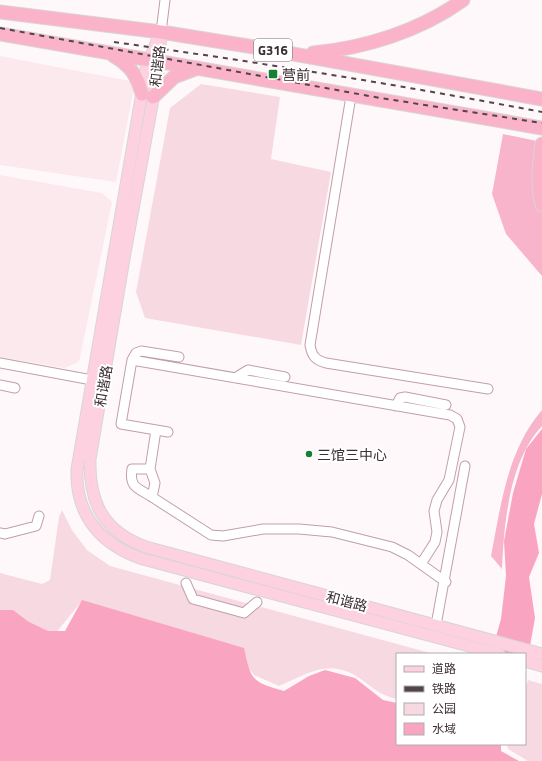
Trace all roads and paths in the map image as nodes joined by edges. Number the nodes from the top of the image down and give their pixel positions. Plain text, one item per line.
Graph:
1 (165, 0) edge
2 (463, 0) edge
3 (1, 12) edge
4 (161, 32) junction
5 (0, 34) edge
6 (109, 53) junction
7 (298, 55) junction
8 (154, 60) junction
9 (199, 68) junction
10 (147, 95) junction
11 (351, 96) junction
12 (542, 99) edge
13 (542, 128) edge
14 (542, 144) edge
15 (542, 206) edge
16 (179, 357) dead end
17 (132, 360) junction
18 (0, 363) edge
19 (285, 377) dead end
20 (235, 378) junction
21 (92, 380) junction
22 (0, 385) edge
23 (15, 388) dead end
24 (488, 389) dead end
25 (446, 405) dead end
26 (396, 406) junction
27 (156, 430) junction
28 (168, 432) dead end
29 (465, 466) dead end
30 (150, 469) junction
31 (152, 496) junction
32 (39, 516) dead end
33 (0, 533) edge
34 (421, 564) junction
35 (446, 582) junction
36 (186, 583) dead end
37 (257, 602) dead end
38 (436, 625) junction
39 (494, 653) edge
40 (539, 653) edge

1 - 4 street
2 - 7 highway
3 - 4 highway, G316
4 - 7 highway, G316
4 - 8 main road, 和谐路
5 - 6 highway, G316
6 - 8 highway, G316
6 - 10 highway
7 - 12 highway, G316
8 - 9 highway, G316
8 - 10 main road, 和谐路
9 - 10 highway
9 - 11 highway, G316
10 - 21 main road, 和谐路
10 - 38 main road, 和谐路
11 - 13 highway, G316
11 - 24 street
14 - 15 highway
16 - 17 street
17 - 20 street
17 - 27 street
18 - 21 street
19 - 20 street
20 - 26 street
21 - 39 main road, 和谐路
22 - 23 street
25 - 26 street
26 - 34 street
27 - 28 street
27 - 30 street
29 - 35 street
30 - 31 street
30 - 31 street
31 - 34 street
32 - 33 street
34 - 35 street
35 - 38 street
36 - 37 street
38 - 40 main road, 和谐路

